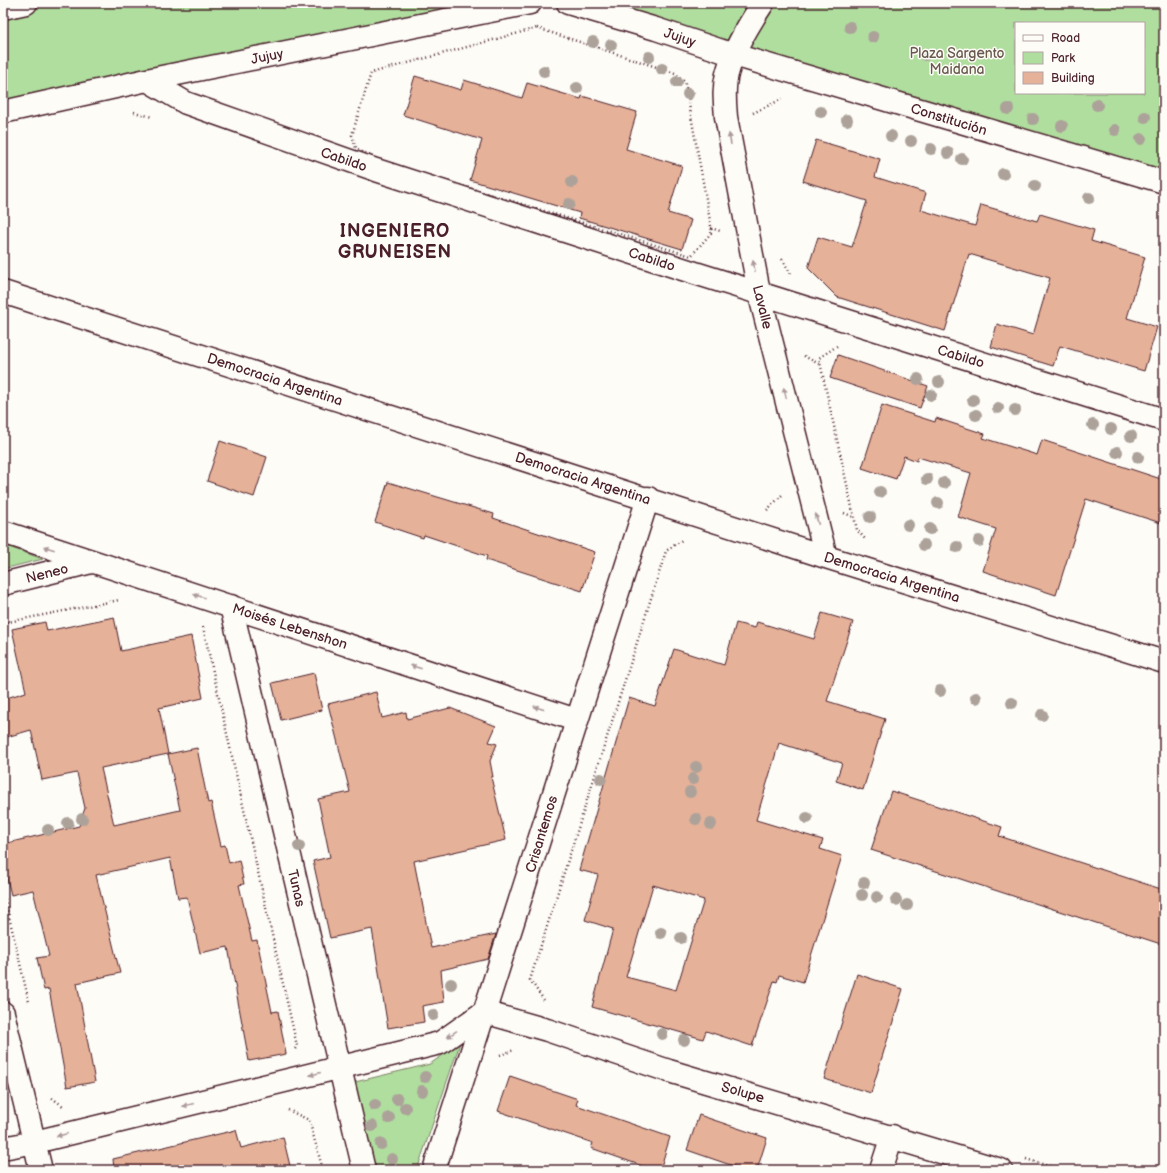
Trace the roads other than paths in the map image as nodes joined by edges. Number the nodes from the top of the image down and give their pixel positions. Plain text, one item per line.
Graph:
1 (26, 3) edge
2 (530, 3) edge
3 (568, 3) edge
4 (763, 3) edge
5 (3, 8) edge
6 (734, 55) junction
7 (147, 80) junction
8 (3, 112) edge
9 (1164, 182) edge
10 (3, 292) edge
11 (759, 292) junction
12 (1164, 420) edge
13 (648, 498) junction
14 (3, 532) edge
15 (826, 556) junction
16 (91, 562) junction
17 (3, 584) edge
18 (231, 606) junction
19 (1164, 662) edge
20 (576, 720) junction
21 (3, 1012) edge
22 (484, 1012) junction
23 (338, 1068) junction
24 (892, 1136) junction
25 (35, 1142) junction
26 (3, 1148) edge
27 (42, 1170) edge
28 (364, 1170) edge
29 (434, 1170) edge
30 (881, 1170) edge
31 (1001, 1170) edge

1 - 5 street
2 - 7 street, Jujuy
3 - 6 street, Jujuy
4 - 6 street
6 - 9 street, Constitución
11 -> 6 street, Lavalle
7 - 8 street, Jujuy
7 - 11 street, Cabildo
10 - 13 street, Democracia Argentina
11 - 12 street, Cabildo
15 -> 11 street, Lavalle
13 - 15 street, Democracia Argentina
13 - 20 street, Crisantemos
16 -> 14 street, Moisés Lebenshon
15 - 19 street, Democracia Argentina
16 - 17 street, Neneo
18 -> 16 street, Moisés Lebenshon
20 -> 18 street, Moisés Lebenshon
18 - 23 street, Tunas
20 - 22 street, Crisantemos
21 - 25 street
22 -> 23 street
22 - 24 street, Solupe
22 - 29 street, Crisantemos
23 -> 25 street
23 - 28 street, Tunas
24 - 30 street
24 - 31 street, Solupe
25 - 26 street
25 - 27 street

